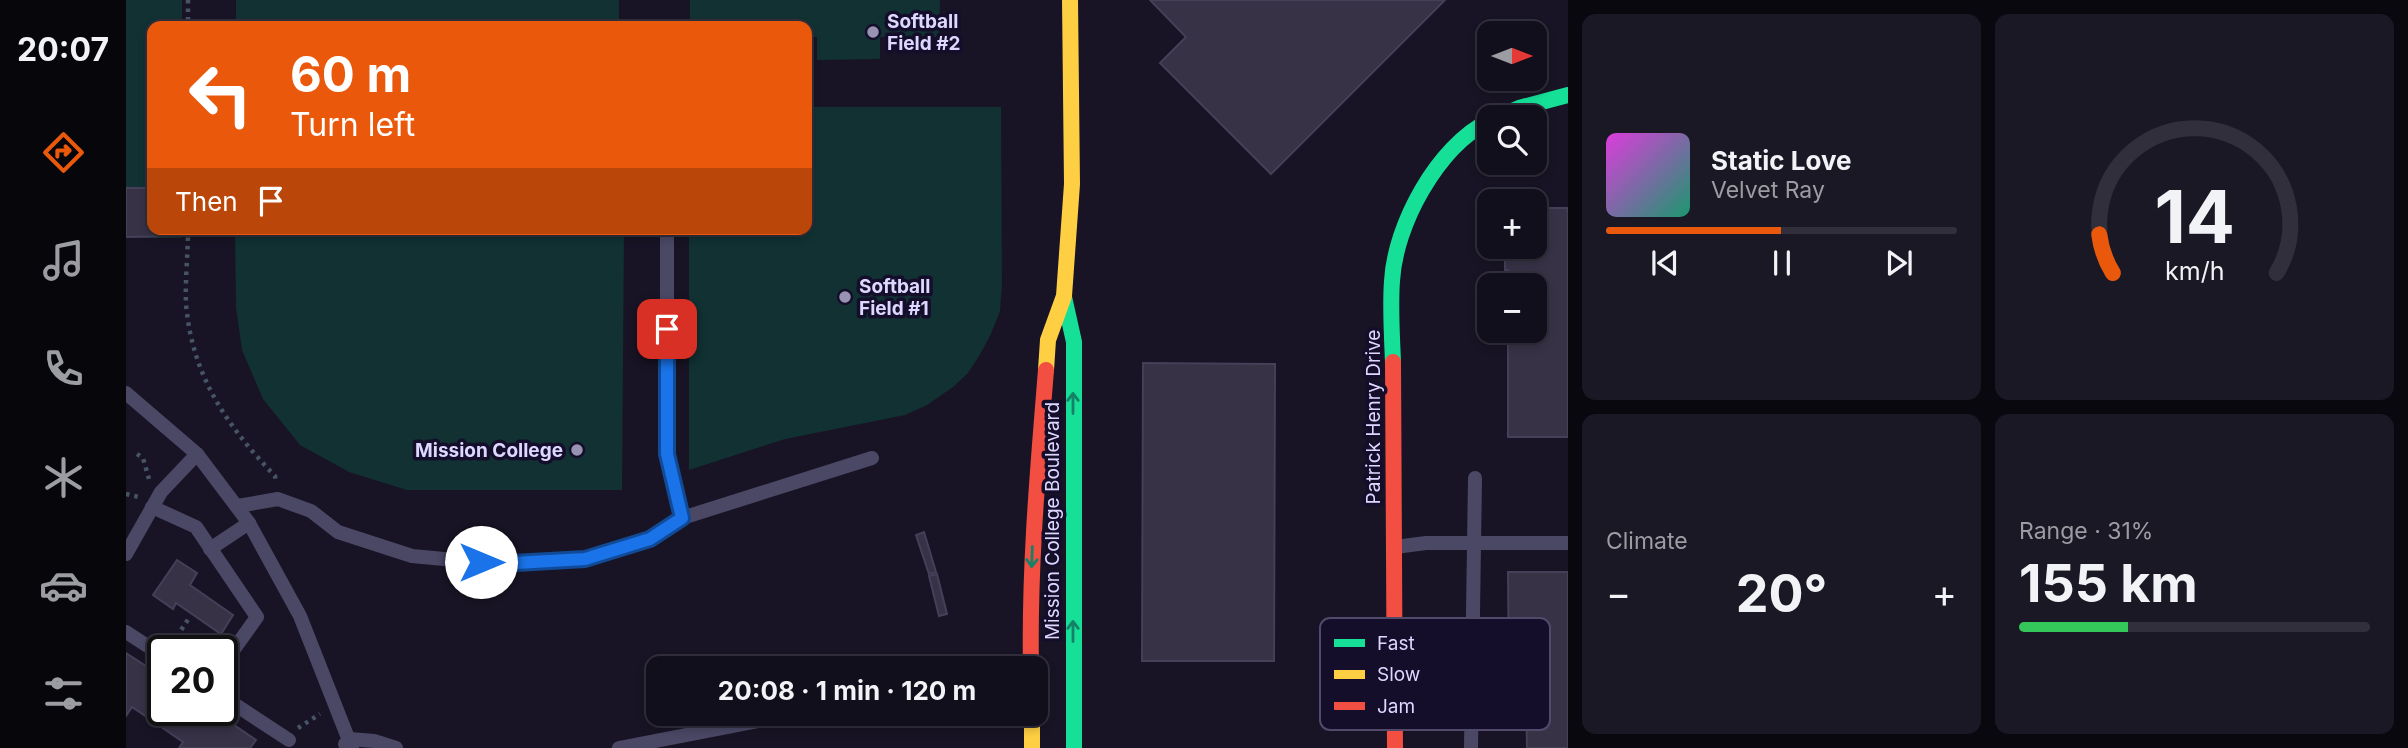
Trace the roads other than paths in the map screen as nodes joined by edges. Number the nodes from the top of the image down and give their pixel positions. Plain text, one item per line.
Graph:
1 (1070, 0) edge
2 (1568, 95) edge
3 (1530, 105) edge
4 (1477, 130) edge
5 (667, 235) edge
6 (1064, 296) junction
7 (126, 393) edge
8 (197, 454) junction
9 (872, 458) dead end
10 (1475, 478) dead end
11 (237, 506) junction
12 (152, 507) junction
13 (682, 518) junction
14 (249, 523) junction
15 (1474, 542) junction
16 (1568, 543) edge
17 (1394, 547) junction
18 (210, 549) junction
19 (126, 554) edge
20 (1394, 618) edge
21 (1473, 618) edge
22 (126, 632) edge
23 (238, 644) edge
24 (147, 646) edge
25 (1031, 656) edge
26 (238, 706) edge
27 (733, 726) edge
28 (1032, 726) edge
29 (1395, 730) edge
30 (1471, 730) edge
31 (289, 740) road end
32 (348, 745) edge
33 (396, 748) edge
34 (619, 748) edge
35 (1032, 748) edge
36 (1074, 748) edge
37 (1395, 748) edge
38 (1471, 748) edge

1 - 6 street, Mission College Boulevard
2 - 3 street
4 - 17 street, Patrick Henry Drive
5 - 13 lane
6 -> 25 street, Mission College Boulevard
36 -> 6 street, Mission College Boulevard
7 - 8 lane
8 - 11 lane
8 - 12 lane
9 - 13 lane
10 - 15 lane
11 - 13 lane
11 - 14 lane
12 - 18 lane
12 - 19 lane
14 - 18 lane
14 - 32 lane
15 - 16 lane
15 - 17 lane
15 - 21 lane
17 - 20 street, Patrick Henry Drive
18 - 23 lane
22 - 24 lane
26 - 31 lane
27 - 34 lane
28 - 35 street
29 - 37 street, Patrick Henry Drive
30 - 38 lane
32 - 33 lane

